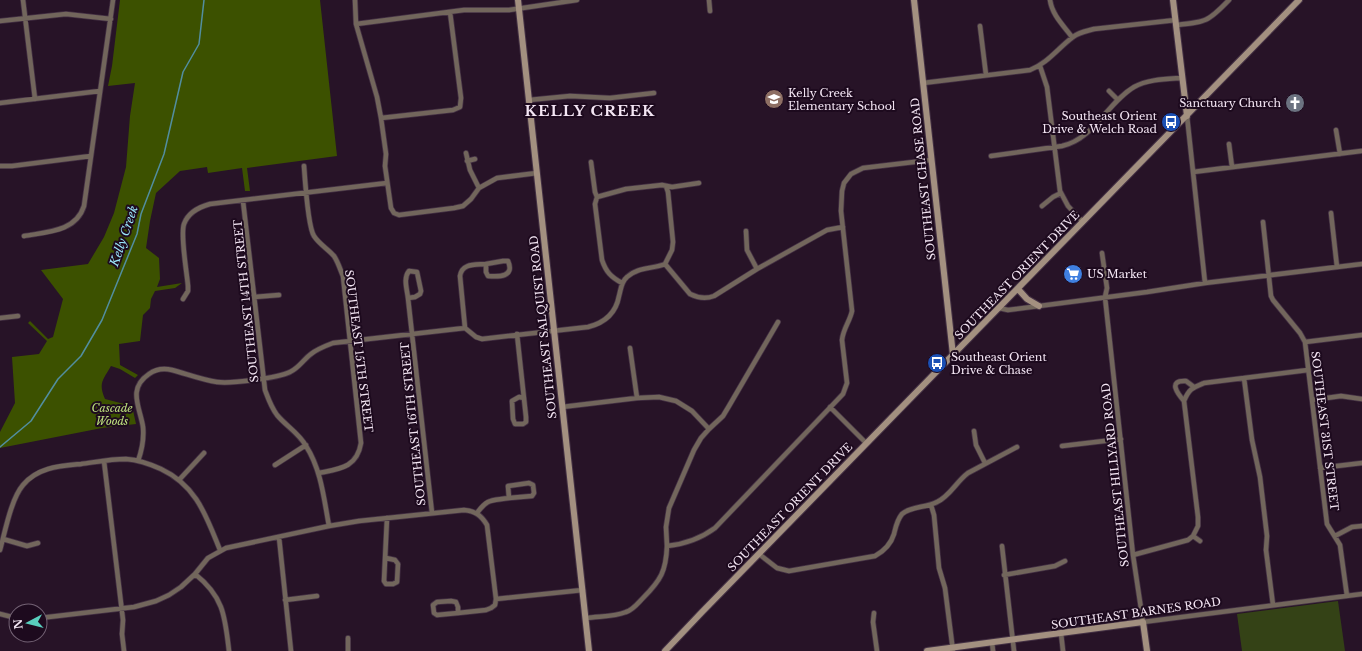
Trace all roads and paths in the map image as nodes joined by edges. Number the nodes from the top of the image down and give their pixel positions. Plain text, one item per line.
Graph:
1 (23, 0) edge
2 (113, 0) edge
3 (355, 0) edge
4 (518, 0) edge
5 (577, 0) edge
6 (709, 0) edge
7 (914, 0) edge
8 (1050, 0) edge
9 (1173, 0) edge
10 (1228, 0) edge
11 (1299, 0) edge
12 (519, 9) junction
13 (710, 11) dead end
14 (450, 12) junction
15 (26, 18) junction
16 (111, 19) junction
17 (0, 21) edge
18 (1176, 22) junction
19 (356, 24) junction
20 (980, 26) dead end
21 (1072, 37) junction
22 (1040, 66) junction
23 (986, 75) junction
24 (1182, 78) junction
25 (923, 83) junction
26 (100, 91) junction
27 (1109, 91) dead end
28 (654, 93) dead end
29 (35, 99) junction
30 (529, 100) junction
31 (1118, 100) junction
32 (0, 103) edge
33 (1187, 116) junction
34 (381, 118) junction
35 (1336, 130) dead end
36 (1229, 144) dead end
37 (1054, 147) junction
38 (1361, 151) dead end
39 (466, 154) dead end
40 (1340, 154) junction
41 (91, 156) junction
42 (991, 156) dead end
43 (475, 159) dead end
44 (931, 160) junction
45 (467, 161) junction
46 (591, 162) dead end
47 (0, 166) edge
48 (304, 166) dead end
49 (1232, 167) junction
50 (1193, 172) junction
51 (537, 173) junction
52 (387, 183) junction
53 (699, 183) dead end
54 (666, 186) junction
55 (479, 188) junction
56 (307, 192) junction
57 (1061, 193) junction
58 (597, 197) junction
59 (243, 201) junction
60 (1042, 206) dead end
61 (1331, 213) dead end
62 (1083, 222) junction
63 (1263, 222) dead end
64 (843, 227) junction
65 (746, 231) dead end
66 (24, 236) dead end
67 (1102, 253) dead end
68 (486, 264) junction
69 (665, 264) junction
70 (1362, 264) edge
71 (1337, 267) junction
72 (757, 269) junction
73 (1268, 275) junction
74 (622, 283) junction
75 (1205, 283) junction
76 (1018, 289) junction
77 (279, 295) dead end
78 (254, 297) junction
79 (1105, 297) junction
80 (408, 298) junction
81 (184, 299) dead end
82 (1039, 306) junction
83 (999, 308) junction
84 (18, 316) dead end
85 (0, 318) edge
86 (778, 322) dead end
87 (465, 328) junction
88 (554, 330) junction
89 (412, 334) junction
90 (517, 334) junction
91 (1362, 335) edge
92 (350, 341) junction
93 (1305, 342) junction
94 (630, 348) dead end
95 (953, 355) junction
96 (1308, 370) junction
97 (263, 378) junction
98 (1244, 378) junction
99 (1194, 387) junction
100 (524, 398) junction
101 (636, 398) junction
102 (1362, 399) edge
103 (1312, 400) junction
104 (1184, 401) junction
105 (562, 407) junction
106 (830, 407) junction
107 (709, 429) junction
108 (974, 431) dead end
109 (1121, 440) junction
110 (866, 443) junction
111 (306, 445) junction
112 (1062, 446) dead end
113 (1017, 447) dead end
114 (204, 453) dead end
115 (138, 460) junction
116 (104, 461) junction
117 (985, 463) junction
118 (1362, 463) edge
119 (275, 466) dead end
120 (1320, 468) junction
121 (319, 473) junction
122 (179, 480) junction
123 (509, 498) junction
124 (931, 505) junction
125 (432, 513) junction
126 (477, 513) junction
127 (387, 518) junction
128 (329, 526) junction
129 (1362, 526) edge
130 (1193, 536) junction
131 (1335, 536) junction
132 (279, 537) junction
133 (3, 539) junction
134 (1200, 541) dead end
135 (38, 543) dead end
136 (668, 546) junction
137 (1002, 546) dead end
138 (0, 550) edge
139 (220, 550) junction
140 (759, 554) junction
141 (1134, 555) junction
142 (386, 558) junction
143 (1065, 560) dead end
144 (195, 574) junction
145 (1004, 575) junction
146 (583, 590) junction
147 (1362, 594) edge
148 (317, 596) dead end
149 (1347, 596) junction
150 (496, 599) junction
151 (285, 600) junction
152 (1273, 605) junction
153 (121, 609) junction
154 (458, 612) junction
155 (874, 613) dead end
156 (48, 617) edge
157 (586, 618) junction
158 (1143, 622) junction
159 (1061, 633) junction
160 (348, 638) dead end
161 (1012, 640) junction
162 (992, 642) junction
163 (953, 649) edge
164 (124, 651) edge
165 (229, 651) edge
166 (291, 651) edge
167 (348, 651) edge
168 (589, 651) edge
169 (665, 651) edge
170 (877, 651) edge
171 (927, 651) edge
172 (993, 651) edge
173 (1014, 651) edge
174 (1063, 651) edge
175 (1147, 651) edge

1 - 15 street
2 - 16 street
3 - 19 street
4 - 12 street, SOUTHEAST SALQUIST ROAD
5 - 12 street
6 - 13 street
7 - 25 street, SOUTHEAST CHASE ROAD
8 - 21 street
9 - 18 street
10 - 18 street
11 - 33 street, SOUTHEAST ORIENT DRIVE
12 - 14 street
12 - 30 street, SOUTHEAST SALQUIST ROAD
14 - 19 street
14 - 34 street
15 - 16 street
15 - 17 street
15 - 29 street
16 - 26 street
18 - 21 street
18 - 24 street
19 - 34 street
20 - 23 street
21 - 22 street
22 - 23 street
22 - 37 street
23 - 25 street
24 - 31 street
24 - 33 street
25 - 44 street, SOUTHEAST CHASE ROAD
26 - 29 street
26 - 41 street
27 - 31 street
28 - 30 street
29 - 32 street
30 - 51 street, SOUTHEAST SALQUIST ROAD
31 - 37 street
33 - 50 street
33 - 62 street, SOUTHEAST ORIENT DRIVE
34 - 52 street
35 - 40 street
36 - 49 street
37 - 42 street
37 - 57 street
38 - 40 street
39 - 45 street
40 - 49 street
41 - 47 street
41 - 66 street
43 - 45 street
44 - 64 street
44 - 95 street, SOUTHEAST CHASE ROAD
45 - 55 street
46 - 58 street
48 - 56 street, SOUTHEAST 15TH STREET
49 - 50 street
50 - 75 street
51 - 55 street
51 - 88 street, SOUTHEAST SALQUIST ROAD
52 - 55 street
52 - 56 street
53 - 54 street
54 - 58 street
54 - 69 street
56 - 59 street
56 - 92 street, SOUTHEAST 15TH STREET
57 - 60 street
57 - 62 street
58 - 74 street
59 - 78 street, SOUTHEAST 14TH STREET
59 - 81 street
61 - 71 street
62 - 76 street, SOUTHEAST ORIENT DRIVE
63 - 73 street, SOUTHEAST 31ST STREET
64 - 72 street
64 - 106 street
65 - 72 street
67 - 79 street, SOUTHEAST HILLYARD ROAD
68 - 68 street
68 - 87 street
69 - 72 street
69 - 74 street
70 - 71 street
71 - 73 street
73 - 75 street
73 - 93 street, SOUTHEAST 31ST STREET
74 - 88 street
75 - 79 street
76 - 82 street
76 - 83 street, SOUTHEAST ORIENT DRIVE
77 - 78 street
78 - 97 street, SOUTHEAST 14TH STREET
79 - 82 street
79 - 109 street, SOUTHEAST HILLYARD ROAD
80 - 80 street, SOUTHEAST 16TH STREET
80 - 89 street, SOUTHEAST 16TH STREET
82 - 83 street
83 - 95 street, SOUTHEAST ORIENT DRIVE
84 - 85 street
86 - 107 street
87 - 89 street
87 - 90 street
88 - 90 street
88 - 105 street, SOUTHEAST SALQUIST ROAD
89 - 92 street
89 - 125 street, SOUTHEAST 16TH STREET
90 - 100 street
91 - 93 street
92 - 97 street
92 - 121 street, SOUTHEAST 15TH STREET
93 - 96 street, SOUTHEAST 31ST STREET
94 - 101 street
95 - 110 street, SOUTHEAST ORIENT DRIVE
96 - 98 street
96 - 103 street, SOUTHEAST 31ST STREET
97 - 111 street, SOUTHEAST 14TH STREET
97 - 115 street
98 - 99 street
98 - 152 street
99 - 104 street
99 - 104 street
100 - 100 street
101 - 105 street
101 - 107 street
102 - 103 street
103 - 120 street, SOUTHEAST 31ST STREET
104 - 130 street
105 - 146 street, SOUTHEAST SALQUIST ROAD
106 - 110 street
106 - 136 street
107 - 136 street
108 - 117 street
109 - 112 street
109 - 141 street, SOUTHEAST HILLYARD ROAD
110 - 140 street, SOUTHEAST ORIENT DRIVE
111 - 119 street
111 - 121 street, SOUTHEAST 14TH STREET
113 - 117 street
114 - 122 street
115 - 116 street
115 - 122 street
116 - 133 street
116 - 153 street
117 - 124 street
118 - 120 street
120 - 131 street, SOUTHEAST 31ST STREET
121 - 128 street, SOUTHEAST 14TH STREET
122 - 139 street
123 - 123 street
123 - 126 street
124 - 140 street
124 - 163 street
125 - 126 street
125 - 127 street
126 - 150 street
127 - 128 street
127 - 142 street
128 - 132 street
129 - 131 street
130 - 134 street
130 - 141 street
131 - 149 street, SOUTHEAST 31ST STREET
132 - 139 street
132 - 151 street
133 - 135 street
133 - 138 street
136 - 157 street
137 - 145 street
139 - 144 street
140 - 169 street, SOUTHEAST ORIENT DRIVE
141 - 158 street, SOUTHEAST HILLYARD ROAD
142 - 142 street
143 - 145 street
144 - 153 street
144 - 165 street
145 - 161 street
146 - 150 street
146 - 157 street, SOUTHEAST SALQUIST ROAD
147 - 149 street, SOUTHEAST BARNES ROAD
148 - 151 street
149 - 152 street, SOUTHEAST BARNES ROAD
150 - 154 street
151 - 166 street
152 - 158 street, SOUTHEAST BARNES ROAD
153 - 156 street
153 - 164 street
154 - 154 street
155 - 170 street
157 - 168 street, SOUTHEAST SALQUIST ROAD
158 - 159 street, SOUTHEAST BARNES ROAD
158 - 175 street, SOUTHEAST HILLYARD ROAD
159 - 161 street, SOUTHEAST BARNES ROAD
159 - 174 street
160 - 167 street
161 - 162 street, SOUTHEAST BARNES ROAD
161 - 173 street
162 - 163 street, SOUTHEAST BARNES ROAD
162 - 172 street
163 - 171 street, SOUTHEAST BARNES ROAD

